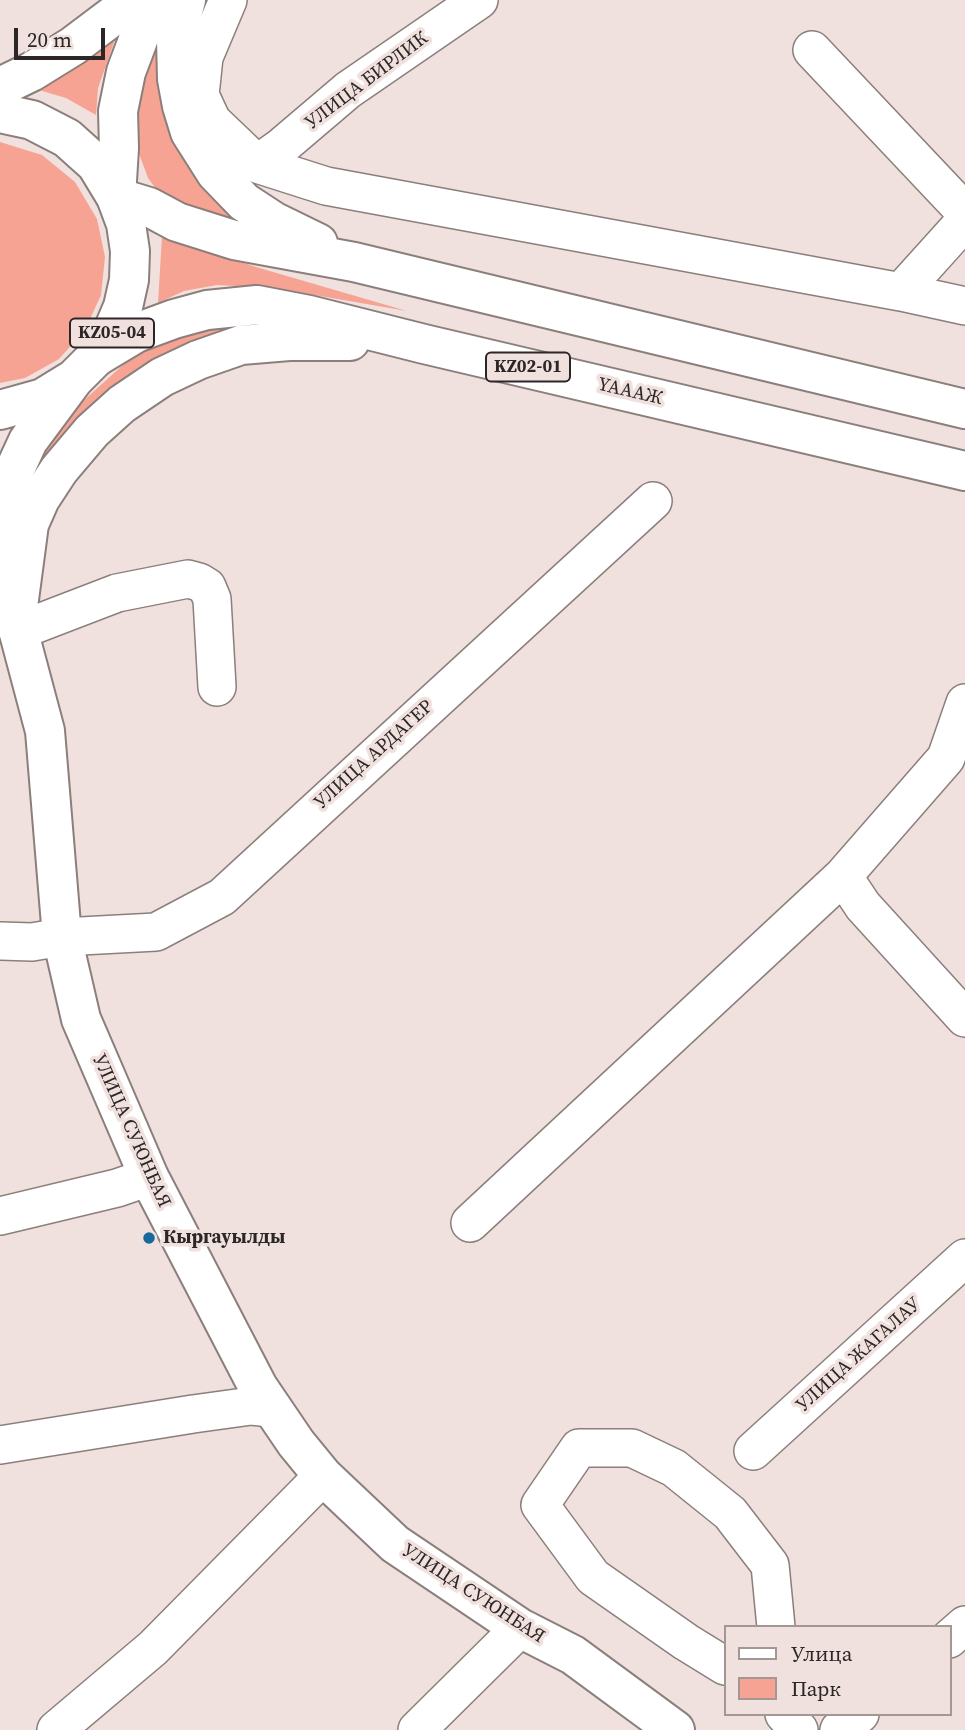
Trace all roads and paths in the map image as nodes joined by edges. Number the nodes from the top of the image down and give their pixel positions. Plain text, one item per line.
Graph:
1 (186, 0) edge
2 (228, 0) edge
3 (479, 0) edge
4 (136, 3) edge
5 (812, 50) dead end
6 (0, 88) edge
7 (0, 113) edge
8 (257, 164) junction
9 (116, 197) junction
10 (965, 212) edge
11 (965, 221) edge
12 (354, 262) junction
13 (901, 292) junction
14 (965, 306) edge
15 (424, 344) junction
16 (85, 368) junction
17 (965, 409) edge
18 (0, 410) edge
19 (965, 471) edge
20 (653, 501) dead end
21 (0, 586) edge
22 (12, 617) edge
23 (217, 687) dead end
24 (965, 703) edge
25 (843, 876) junction
26 (62, 937) junction
27 (0, 941) edge
28 (965, 1018) edge
29 (149, 1177) junction
30 (0, 1216) edge
31 (470, 1223) dead end
32 (965, 1258) edge
33 (272, 1408) junction
34 (0, 1445) edge
35 (753, 1451) dead end
36 (323, 1476) junction
37 (776, 1625) edge
38 (965, 1625) edge
39 (520, 1628) junction
40 (951, 1637) edge
41 (724, 1665) edge
42 (786, 1716) edge
43 (857, 1716) edge
44 (56, 1730) edge
45 (416, 1730) edge
46 (675, 1730) edge
47 (799, 1730) edge
48 (839, 1730) edge

1 - 12 main road
2 - 8 street
3 - 8 street, УЛИЦА БИРЛИК
4 - 6 main road, KZ05-04
4 - 9 main road, KZ05-04
5 - 10 street
7 - 9 main road, KZ05-04
8 - 13 street
9 - 12 main road
9 - 16 main road, KZ05-04
11 - 13 street
12 - 17 main road
13 - 14 street
15 - 16 main road, ҮАААЖ / KZ02-01
15 - 19 main road, ҮАААЖ / KZ02-01
15 - 22 main road
16 - 18 main road, KZ05-04
16 - 22 main road, УЛИЦА СУЮНБАЯ
20 - 26 street, УЛИЦА АРДАГЕР
21 - 22 main road
22 - 23 street
22 - 26 main road, УЛИЦА СУЮНБАЯ
24 - 25 street
25 - 28 street
25 - 31 street
26 - 27 street, УЛИЦА АРДАГЕР
26 - 29 main road, УЛИЦА СУЮНБАЯ
29 - 30 street
29 - 33 main road, УЛИЦА СУЮНБАЯ
32 - 35 street, УЛИЦА ЖАГАЛАУ
33 - 34 street
33 - 36 main road, УЛИЦА СУЮНБАЯ
36 - 39 main road, УЛИЦА СУЮНБАЯ
36 - 44 street
37 - 41 street
38 - 40 street
39 - 45 street
39 - 46 main road, УЛИЦА СУЮНБАЯ
42 - 47 street
43 - 48 street

